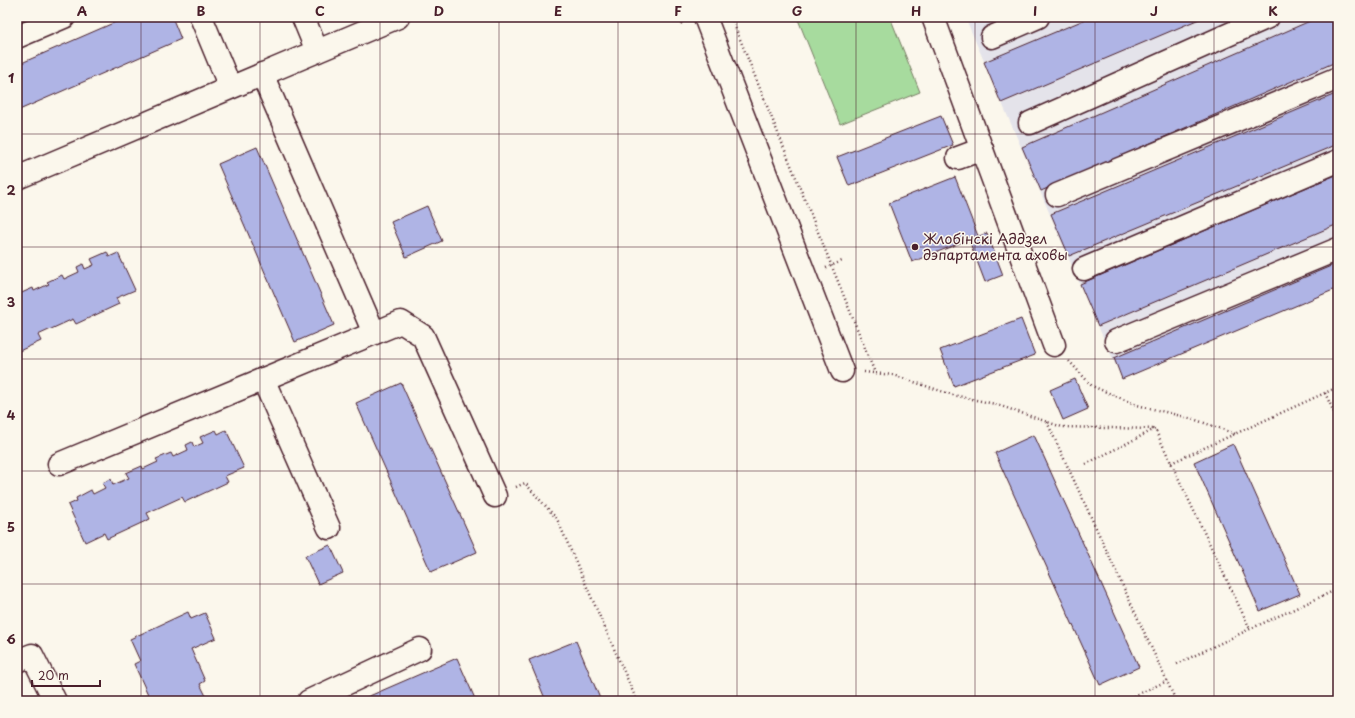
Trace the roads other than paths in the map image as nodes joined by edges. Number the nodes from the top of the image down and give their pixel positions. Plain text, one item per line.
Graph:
1 (64, 17) edge
2 (202, 17) edge
3 (303, 17) edge
4 (398, 17) edge
5 (705, 17) edge
6 (933, 17) edge
7 (1038, 17) edge
8 (1268, 17) edge
9 (17, 37) edge
10 (992, 37) dead end
11 (317, 51) junction
12 (262, 74) junction
13 (1338, 78) edge
14 (230, 87) junction
15 (1030, 123) dead end
16 (982, 149) junction
17 (958, 158) dead end
18 (1338, 161) edge
19 (17, 178) edge
20 (1057, 196) dead end
21 (1338, 249) edge
22 (1084, 269) dead end
23 (374, 333) junction
24 (1116, 341) dead end
25 (1054, 345) road end
26 (842, 371) road end
27 (262, 379) junction
28 (59, 464) dead end
29 (495, 496) road end
30 (329, 528) dead end
31 (420, 649) dead end
32 (17, 662) edge
33 (55, 701) edge
34 (309, 701) edge

1 - 9 street
2 - 14 street
3 - 11 street
4 - 11 street
5 - 26 street
6 - 16 street
7 - 10 street
8 - 15 street
11 - 12 street
12 - 14 street
12 - 23 street
13 - 20 street
14 - 19 street
16 - 17 street
16 - 25 street
18 - 22 street
21 - 24 street
23 - 27 street
23 - 29 street
27 - 28 street
27 - 30 street
31 - 34 street
32 - 33 street

